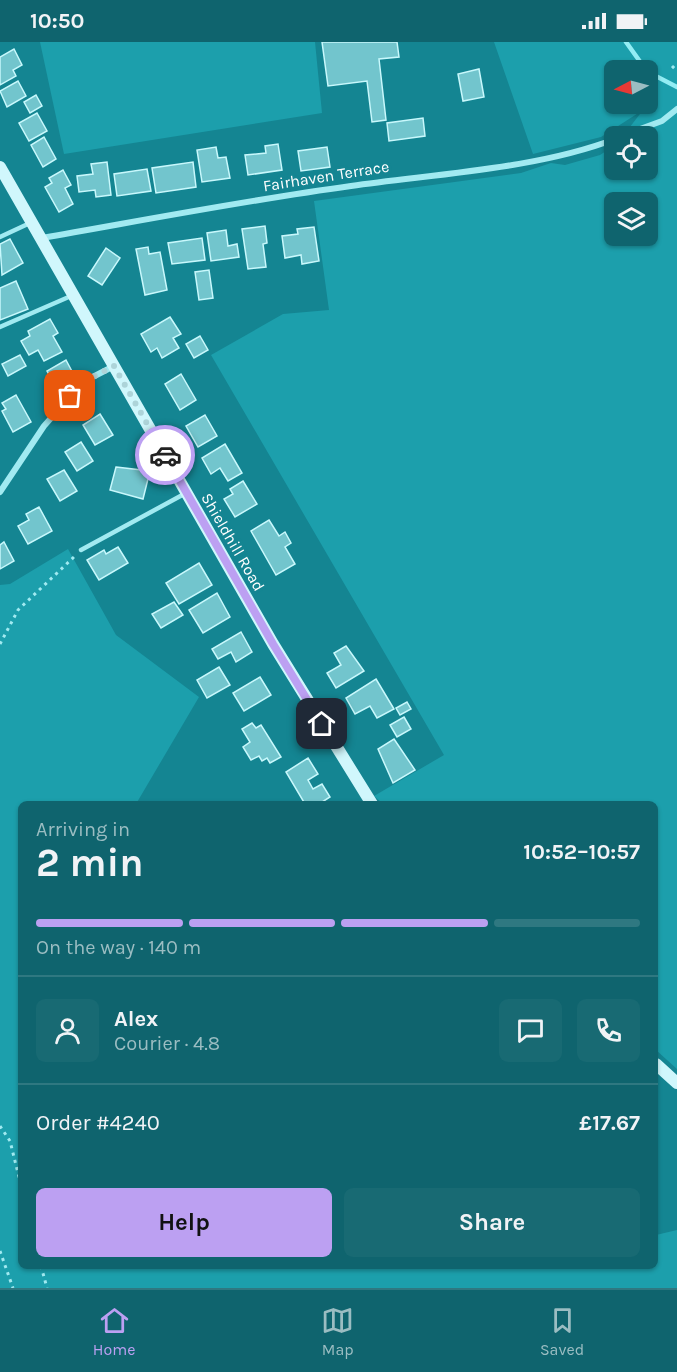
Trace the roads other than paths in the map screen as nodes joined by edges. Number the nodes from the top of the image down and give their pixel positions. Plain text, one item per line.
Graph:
1 (677, 109) edge
2 (648, 126) edge
3 (604, 142) edge
4 (0, 167) edge
5 (31, 222) junction
6 (0, 237) edge
7 (41, 238) junction
8 (73, 295) junction
9 (0, 327) edge
10 (114, 366) junction
11 (0, 492) edge
12 (186, 493) junction
13 (81, 550) road end
14 (370, 801) edge
15 (658, 1066) edge
16 (677, 1083) edge

1 - 2 street
3 - 7 street, Fairhaven Terrace
4 - 5 main road, Shieldhill Road
5 - 6 lane
5 - 7 main road, Shieldhill Road
7 - 8 main road, Shieldhill Road
8 - 9 lane
8 - 10 main road, Shieldhill Road
10 - 11 street
10 - 12 main road, Shieldhill Road
12 - 13 lane
12 - 14 main road, Shieldhill Road
15 - 16 main road

